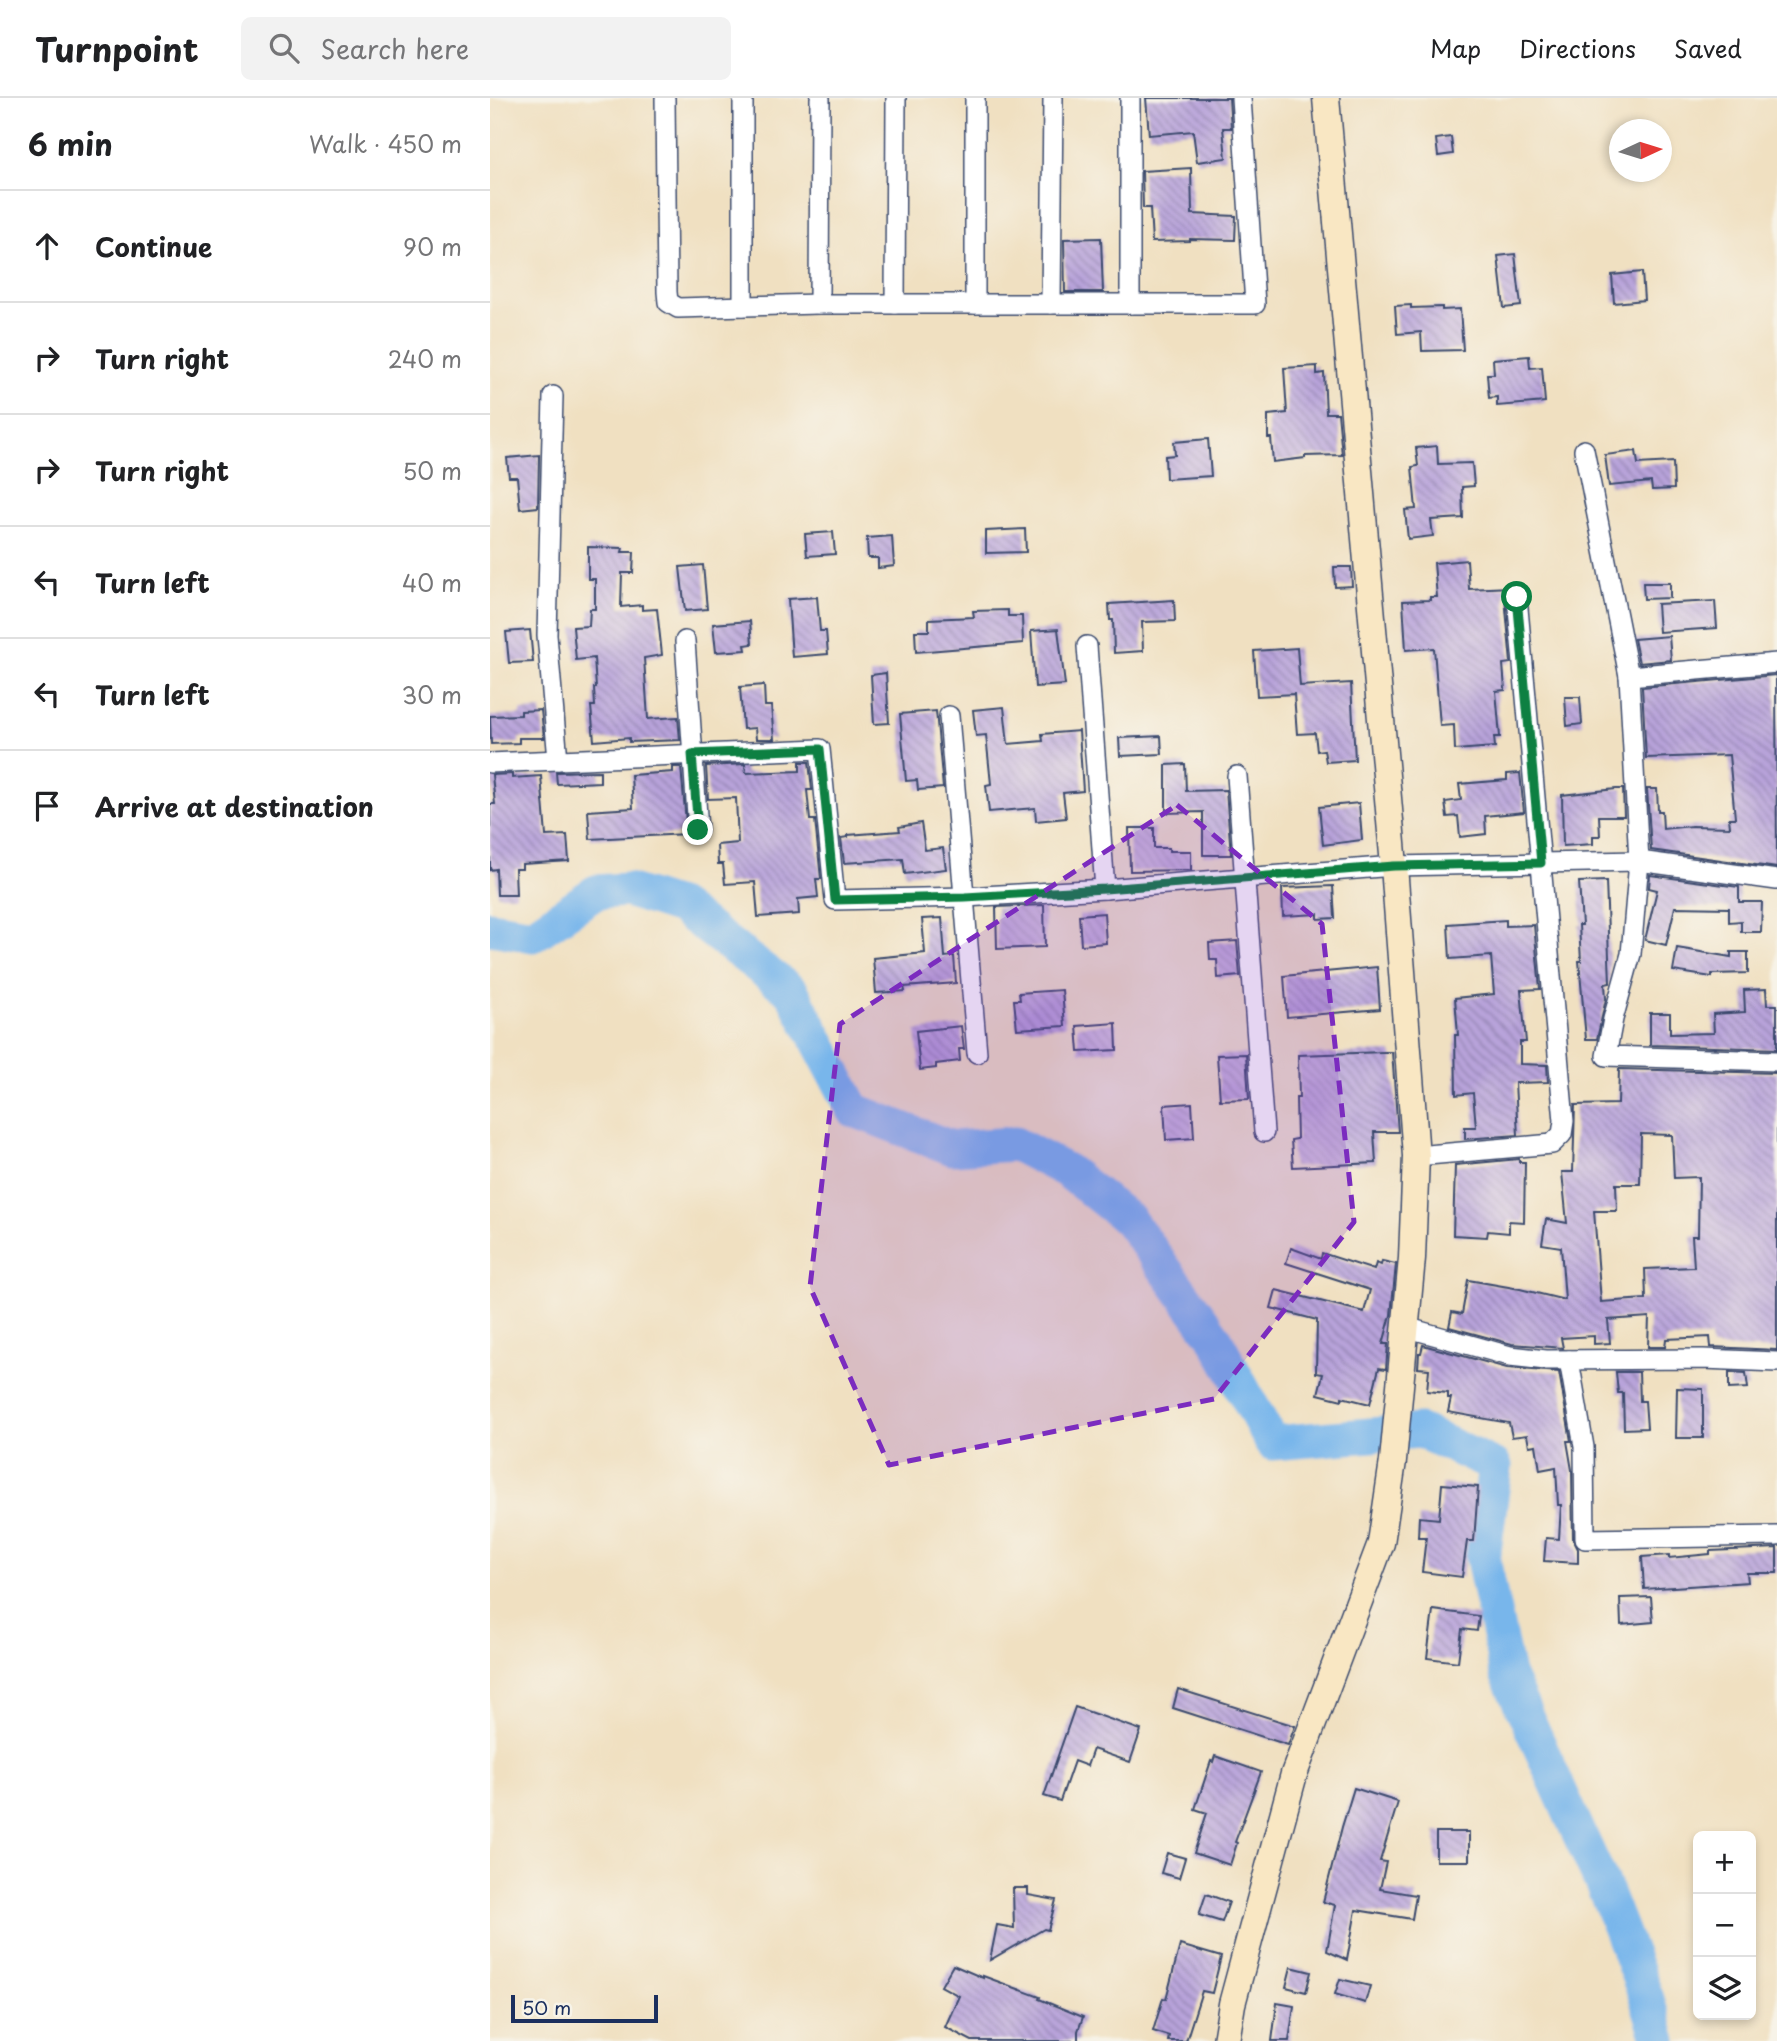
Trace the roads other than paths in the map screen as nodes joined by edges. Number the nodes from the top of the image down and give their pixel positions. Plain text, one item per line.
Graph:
1 (665, 98) edge
2 (743, 98) edge
3 (820, 98) edge
4 (896, 98) edge
5 (975, 98) edge
6 (1054, 98) edge
7 (1130, 98) edge
8 (1241, 98) edge
9 (1326, 98) edge
10 (819, 304) junction
11 (895, 304) junction
12 (975, 304) junction
13 (1051, 304) junction
14 (1130, 304) junction
15 (743, 306) junction
16 (553, 396) dead end
17 (1584, 450) dead end
18 (1517, 597) dead end
19 (685, 640) dead end
20 (1087, 646) dead end
21 (1777, 663) edge
22 (1629, 676) junction
23 (949, 716) dead end
24 (692, 754) junction
25 (558, 760) junction
26 (490, 763) edge
27 (1237, 776) dead end
28 (698, 830) dead end
29 (1639, 861) junction
30 (1541, 863) junction
31 (1394, 866) junction
32 (1245, 878) junction
33 (1777, 880) edge
34 (1105, 889) junction
35 (965, 897) junction
36 (977, 1053) dead end
37 (1777, 1060) edge
38 (1264, 1132) dead end
39 (1416, 1156) junction
40 (1405, 1327) junction
41 (1569, 1360) junction
42 (1777, 1362) edge
43 (1777, 1536) edge
44 (1226, 2041) edge

1 - 15 street
2 - 15 street
3 - 10 street
4 - 11 street
5 - 12 street
6 - 13 street
7 - 14 street
8 - 14 street
9 - 31 main road
10 - 11 street
10 - 15 street
11 - 12 street
12 - 13 street
13 - 14 street
16 - 25 street
17 - 22 street
18 - 30 street
19 - 24 street
20 - 34 street
21 - 22 street
22 - 29 street
23 - 35 street
24 - 25 street
24 - 28 street
24 - 35 street
25 - 26 street
27 - 32 street
29 - 30 street
29 - 33 street
29 - 37 street
30 - 31 street
30 - 39 street
31 - 32 street
31 - 39 main road
32 - 34 street
32 - 38 street
34 - 35 street
35 - 36 street
39 - 40 main road
40 - 41 street
40 - 44 main road
41 - 42 street
41 - 43 street

